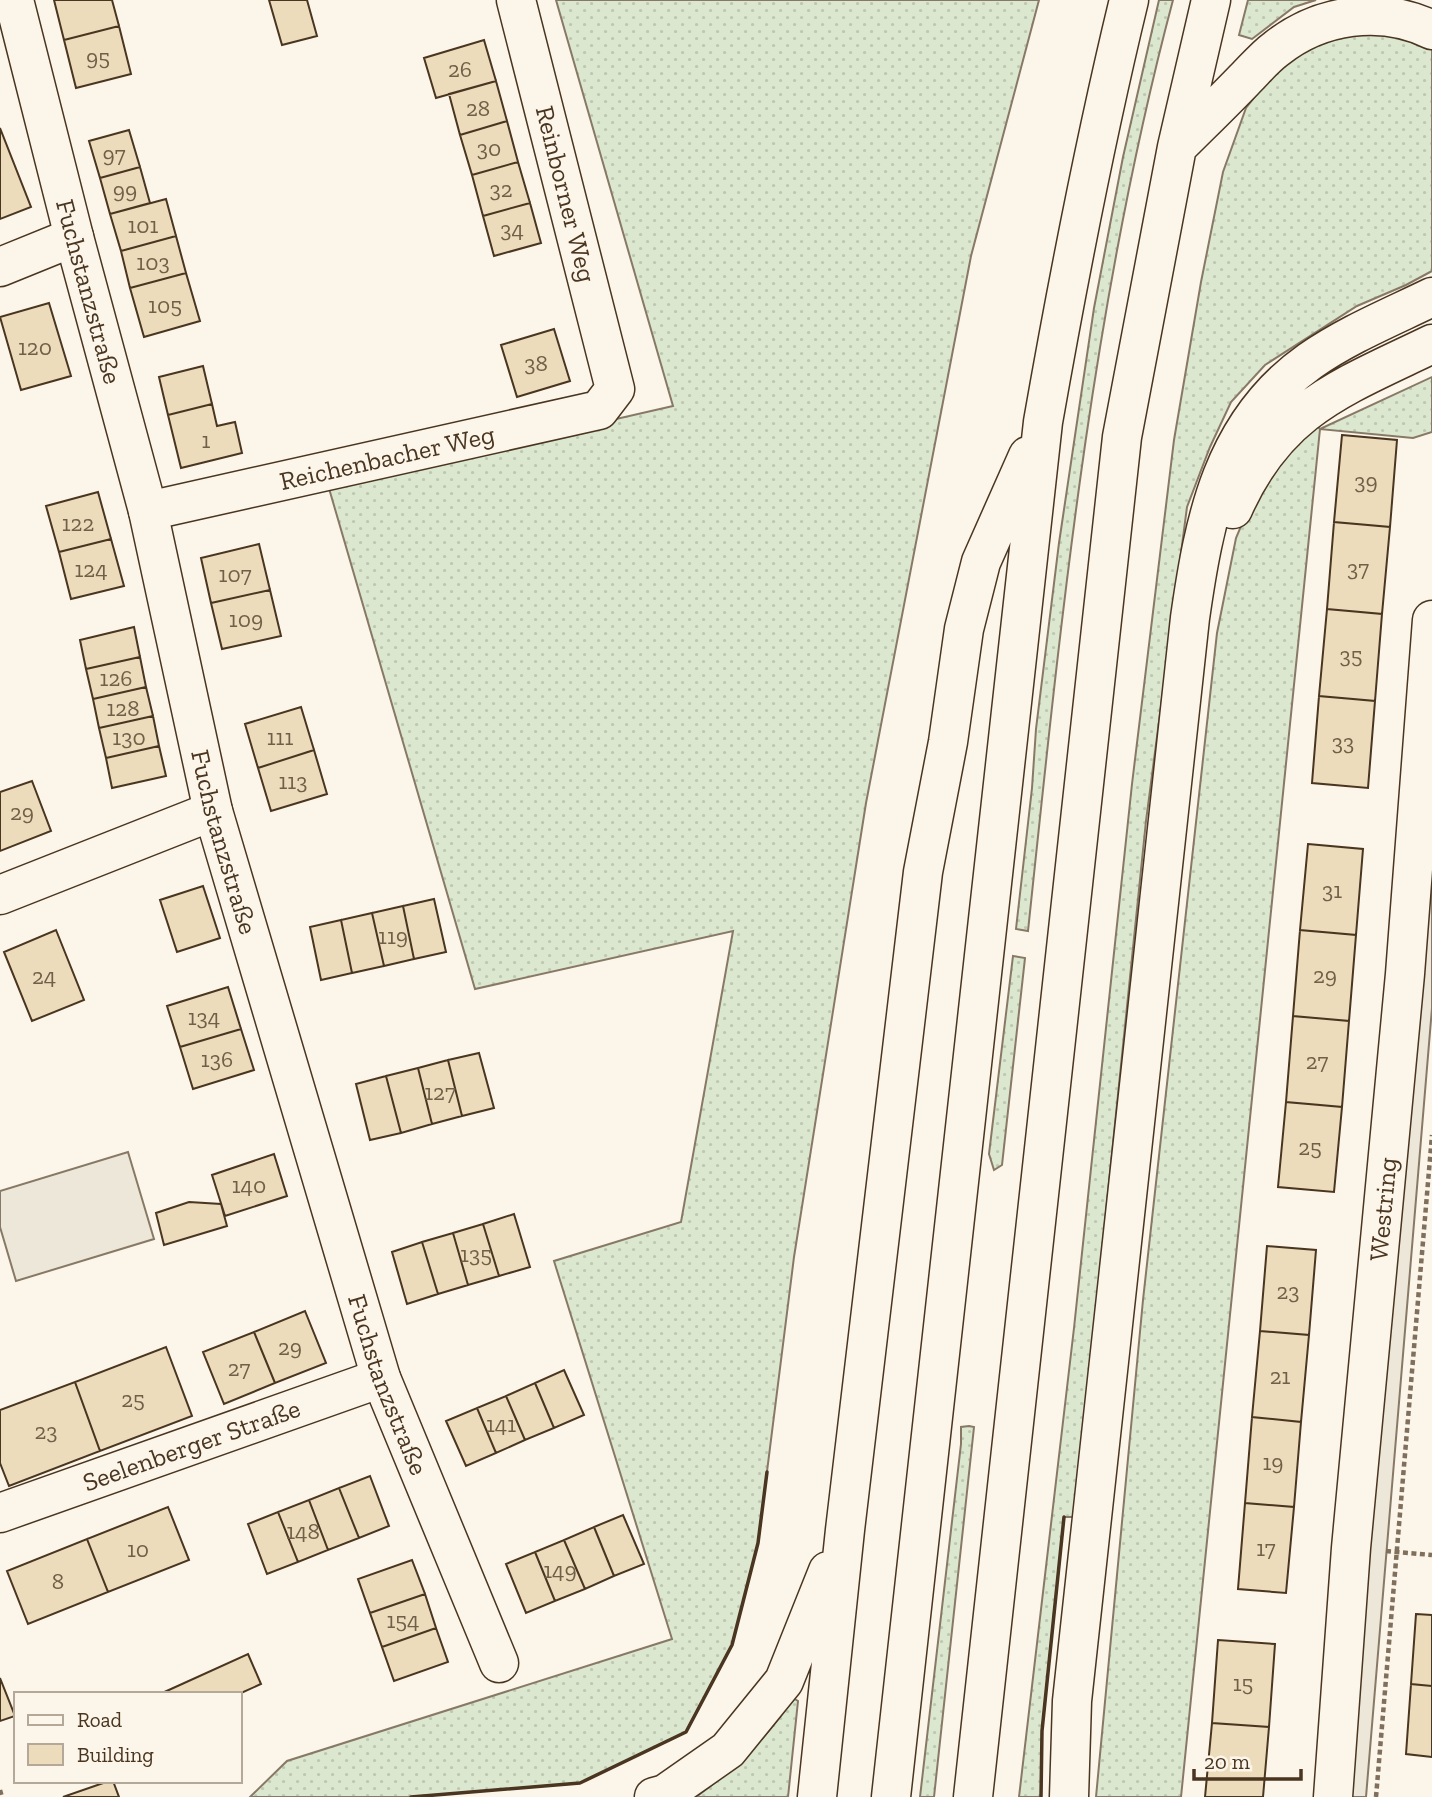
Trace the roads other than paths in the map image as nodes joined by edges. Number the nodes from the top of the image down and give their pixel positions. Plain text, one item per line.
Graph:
1 (14, 0) edge
2 (516, 0) edge
3 (1129, 0) edge
4 (1211, 0) edge
5 (1432, 30) edge
6 (1177, 147) junction
7 (74, 237) junction
8 (0, 267) edge
9 (1432, 297) edge
10 (1432, 344) edge
11 (615, 389) joint
12 (1043, 422) junction
13 (148, 510) junction
14 (1432, 620) edge
15 (213, 811) junction
16 (0, 895) edge
17 (381, 1378) junction
18 (0, 1513) edge
19 (845, 1530) junction
20 (499, 1663) dead end
21 (654, 1797) edge
22 (817, 1797) edge
23 (891, 1797) edge
24 (973, 1797) edge
25 (1069, 1797) edge
26 (1087, 1797) edge
27 (1332, 1797) edge

1 - 7 main road, Fuchstanzstraße
2 - 11 main road, Reinborner Weg
3 - 12 main road
4 - 6 main road
5 - 6 main road
6 - 24 main road
7 - 8 main road
7 - 13 main road, Fuchstanzstraße
9 - 25 main road
10 - 26 main road
11 - 13 main road, Reichenbacher Weg
12 - 19 main road
12 - 23 main road
13 - 15 main road, Fuchstanzstraße
14 - 27 main road, Westring
15 - 16 main road
15 - 17 main road, Fuchstanzstraße
17 - 18 main road, Seelenberger Straße
17 - 20 main road, Fuchstanzstraße
19 - 21 main road
19 - 22 main road

